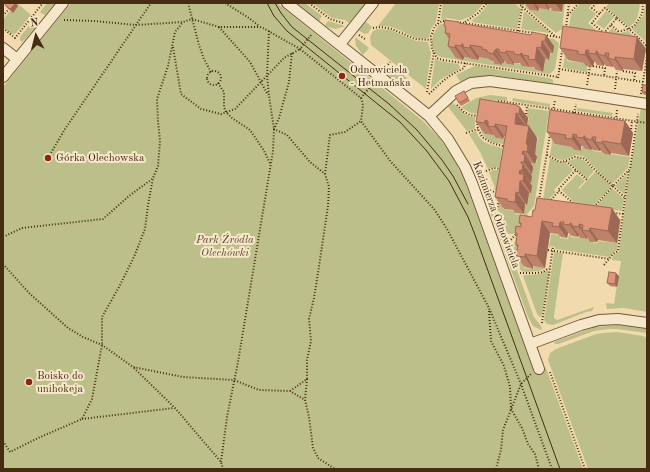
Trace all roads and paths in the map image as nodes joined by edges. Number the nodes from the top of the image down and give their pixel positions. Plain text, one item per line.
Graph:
1 (43, 3) edge
2 (64, 3) edge
3 (150, 3) edge
4 (188, 3) edge
5 (225, 3) edge
6 (287, 3) edge
7 (309, 3) edge
8 (373, 3) edge
9 (441, 3) edge
10 (487, 3) edge
11 (518, 3) edge
12 (523, 3) edge
13 (569, 3) edge
14 (579, 3) edge
15 (596, 3) edge
16 (642, 3) edge
17 (522, 7) junction
18 (9, 9) edge
19 (599, 14) junction
20 (3, 16) edge
21 (568, 16) junction
22 (617, 18) junction
23 (51, 19) junction
24 (192, 19) junction
25 (182, 22) junction
26 (464, 23) junction
27 (438, 24) junction
28 (136, 25) junction
29 (481, 25) junction
30 (611, 25) junction
31 (219, 27) junction
32 (260, 27) junction
33 (318, 27) junction
34 (493, 27) junction
35 (374, 28) dead end
36 (3, 29) edge
37 (505, 29) junction
38 (629, 29) junction
39 (352, 30) junction
40 (269, 31) junction
41 (480, 31) edge
42 (492, 31) edge
43 (518, 31) junction
44 (504, 33) edge
45 (535, 34) edge
46 (556, 37) junction
47 (365, 39) dead end
48 (542, 39) edge
49 (431, 40) junction
50 (340, 44) junction
51 (172, 46) junction
52 (563, 46) edge
53 (647, 46) edge
54 (3, 48) edge
55 (300, 49) junction
56 (434, 52) junction
57 (292, 53) junction
58 (647, 57) edge
59 (17, 59) junction
60 (390, 62) dead end
61 (465, 63) junction
62 (590, 66) dead end
63 (593, 66) edge
64 (559, 69) junction
65 (617, 70) edge
66 (623, 71) dead end
67 (211, 72) junction
68 (588, 74) junction
69 (267, 75) junction
70 (379, 76) junction
71 (604, 76) junction
72 (616, 76) dead end
73 (3, 77) edge
74 (558, 77) junction
75 (634, 81) junction
76 (261, 82) junction
77 (218, 83) junction
78 (556, 90) junction
79 (581, 94) junction
80 (269, 96) junction
81 (450, 96) junction
82 (361, 98) junction
83 (619, 99) junction
84 (492, 102) edge
85 (510, 103) junction
86 (643, 103) edge
87 (527, 106) junction
88 (509, 107) edge
89 (481, 110) edge
90 (553, 110) junction
91 (226, 112) junction
92 (574, 113) junction
93 (520, 114) edge
94 (591, 115) junction
95 (429, 116) junction
96 (478, 116) junction
97 (552, 117) edge
98 (574, 117) edge
99 (616, 119) junction
100 (591, 120) edge
101 (361, 121) junction
102 (632, 121) junction
103 (637, 122) junction
104 (647, 123) edge
105 (615, 126) edge
106 (274, 129) junction
107 (478, 129) junction
108 (623, 129) edge
109 (550, 132) edge
110 (466, 133) dead end
111 (510, 149) edge
112 (546, 155) junction
113 (48, 158) dead end
114 (566, 161) junction
115 (271, 164) junction
116 (630, 169) junction
117 (507, 170) edge
118 (576, 170) junction
119 (486, 171) dead end
120 (325, 174) junction
121 (153, 178) junction
122 (587, 180) dead end
123 (613, 186) junction
124 (490, 191) dead end
125 (559, 191) junction
126 (500, 192) edge
127 (499, 198) edge
128 (625, 198) junction
129 (539, 201) edge
130 (545, 202) edge
131 (548, 203) junction
132 (555, 204) edge
133 (576, 207) edge
134 (497, 210) dead end
135 (597, 210) edge
136 (610, 212) edge
137 (623, 214) junction
138 (616, 217) dead end
139 (623, 218) junction
140 (519, 231) edge
141 (3, 237) edge
142 (509, 242) dead end
143 (553, 249) junction
144 (548, 250) dead end
145 (610, 259) junction
146 (3, 264) edge
147 (604, 265) dead end
148 (549, 268) junction
149 (520, 273) dead end
150 (489, 308) junction
151 (542, 323) dead end
152 (647, 323) edge
153 (530, 344) junction
154 (102, 345) junction
155 (133, 367) junction
156 (539, 369) junction
157 (307, 379) junction
158 (234, 380) junction
159 (521, 384) junction
160 (290, 391) junction
161 (305, 400) junction
162 (175, 408) junction
163 (511, 409) junction
164 (82, 419) junction
165 (3, 441) edge
166 (221, 462) junction
167 (223, 469) edge
168 (335, 469) edge
169 (496, 469) edge
170 (539, 469) edge
171 (552, 469) edge
172 (585, 469) edge

1 - 36 path
2 - 23 street
3 - 28 path
4 - 24 path
5 - 32 path
6 - 33 street, Kazimierza Odnowiciela
7 - 39 path
8 - 39 street
9 - 27 path
10 - 26 path
11 - 17 path
12 - 17 path
13 - 21 path
14 - 21 path
15 - 19 path
16 - 38 path
17 - 43 path
17 - 46 path
18 - 20 path
19 - 22 path
19 - 30 path
21 - 46 path
22 - 30 path
22 - 38 path
23 - 28 path
23 - 59 street
24 - 25 path
24 - 31 path
24 - 67 path
25 - 28 path
25 - 51 path
26 - 27 path
26 - 29 path
27 - 49 path
28 - 113 path
29 - 34 path
29 - 41 path
30 - 38 path
31 - 32 path
31 - 76 path
32 - 40 path
33 - 50 street, Kazimierza Odnowiciela
33 - 55 path
34 - 37 path
34 - 42 path
35 - 49 path
37 - 43 path
37 - 44 path
38 - 53 path
39 - 47 path
39 - 50 street
40 - 55 path
40 - 69 path
43 - 45 path
46 - 48 path
49 - 56 path
50 - 70 street, Kazimierza Odnowiciela
51 - 91 path
51 - 121 path
52 - 64 path
54 - 59 street
55 - 57 path
55 - 82 path
56 - 61 path
56 - 61 path
57 - 69 path
57 - 106 path
58 - 75 path
59 - 73 street
60 - 70 path
61 - 74 path
62 - 68 path
63 - 71 path
64 - 68 path
64 - 74 path
65 - 72 path
66 - 75 path
67 - 77 path
67 - 77 path
68 - 71 path
68 - 79 path
69 - 76 path
69 - 80 path
70 - 82 path
70 - 95 street, Kazimierza Odnowiciela
71 - 75 path
74 - 78 path
76 - 80 path
76 - 91 path
77 - 91 path
78 - 79 street
78 - 81 street
78 - 90 path
79 - 83 street
79 - 92 path
80 - 106 path
81 - 95 street
81 - 96 path
82 - 101 path
83 - 86 street
83 - 99 path
84 - 85 path
85 - 87 path
85 - 88 path
86 - 103 path
87 - 90 path
87 - 93 path
89 - 96 path
90 - 92 path
90 - 97 path
91 - 115 path
92 - 94 path
92 - 98 path
94 - 99 path
94 - 100 path
95 - 153 street, Kazimierza Odnowiciela
96 - 107 path
99 - 102 path
99 - 105 path
101 - 120 path
101 - 150 path
102 - 103 path
102 - 108 path
103 - 104 path
103 - 116 path
106 - 115 path
106 - 120 path
107 - 110 path
107 - 111 path
109 - 112 path
112 - 114 path
112 - 129 path
114 - 118 path
114 - 123 path
115 - 158 path
116 - 123 path
116 - 128 path
117 - 119 path
118 - 122 path
118 - 125 path
120 - 157 path
121 - 141 path
121 - 154 path
123 - 128 path
123 - 135 path
124 - 126 path
125 - 131 path
125 - 133 path
127 - 134 path
128 - 137 path
130 - 131 path
131 - 132 path
136 - 137 path
137 - 139 path
138 - 139 path
139 - 145 path
140 - 142 path
143 - 144 path
143 - 145 path
143 - 148 path
145 - 147 path
146 - 154 path
148 - 149 path
148 - 151 path
150 - 159 path
150 - 163 path
152 - 153 street
153 - 156 street, Kazimierza Odnowiciela
154 - 155 path
154 - 164 path
155 - 158 path
155 - 162 path
156 - 159 path
156 - 172 path
157 - 160 path
157 - 161 path
158 - 160 path
158 - 166 path
159 - 163 path
159 - 171 path
160 - 161 path
161 - 168 path
162 - 164 path
162 - 166 path
163 - 169 path
163 - 170 path
164 - 165 path
166 - 167 path

